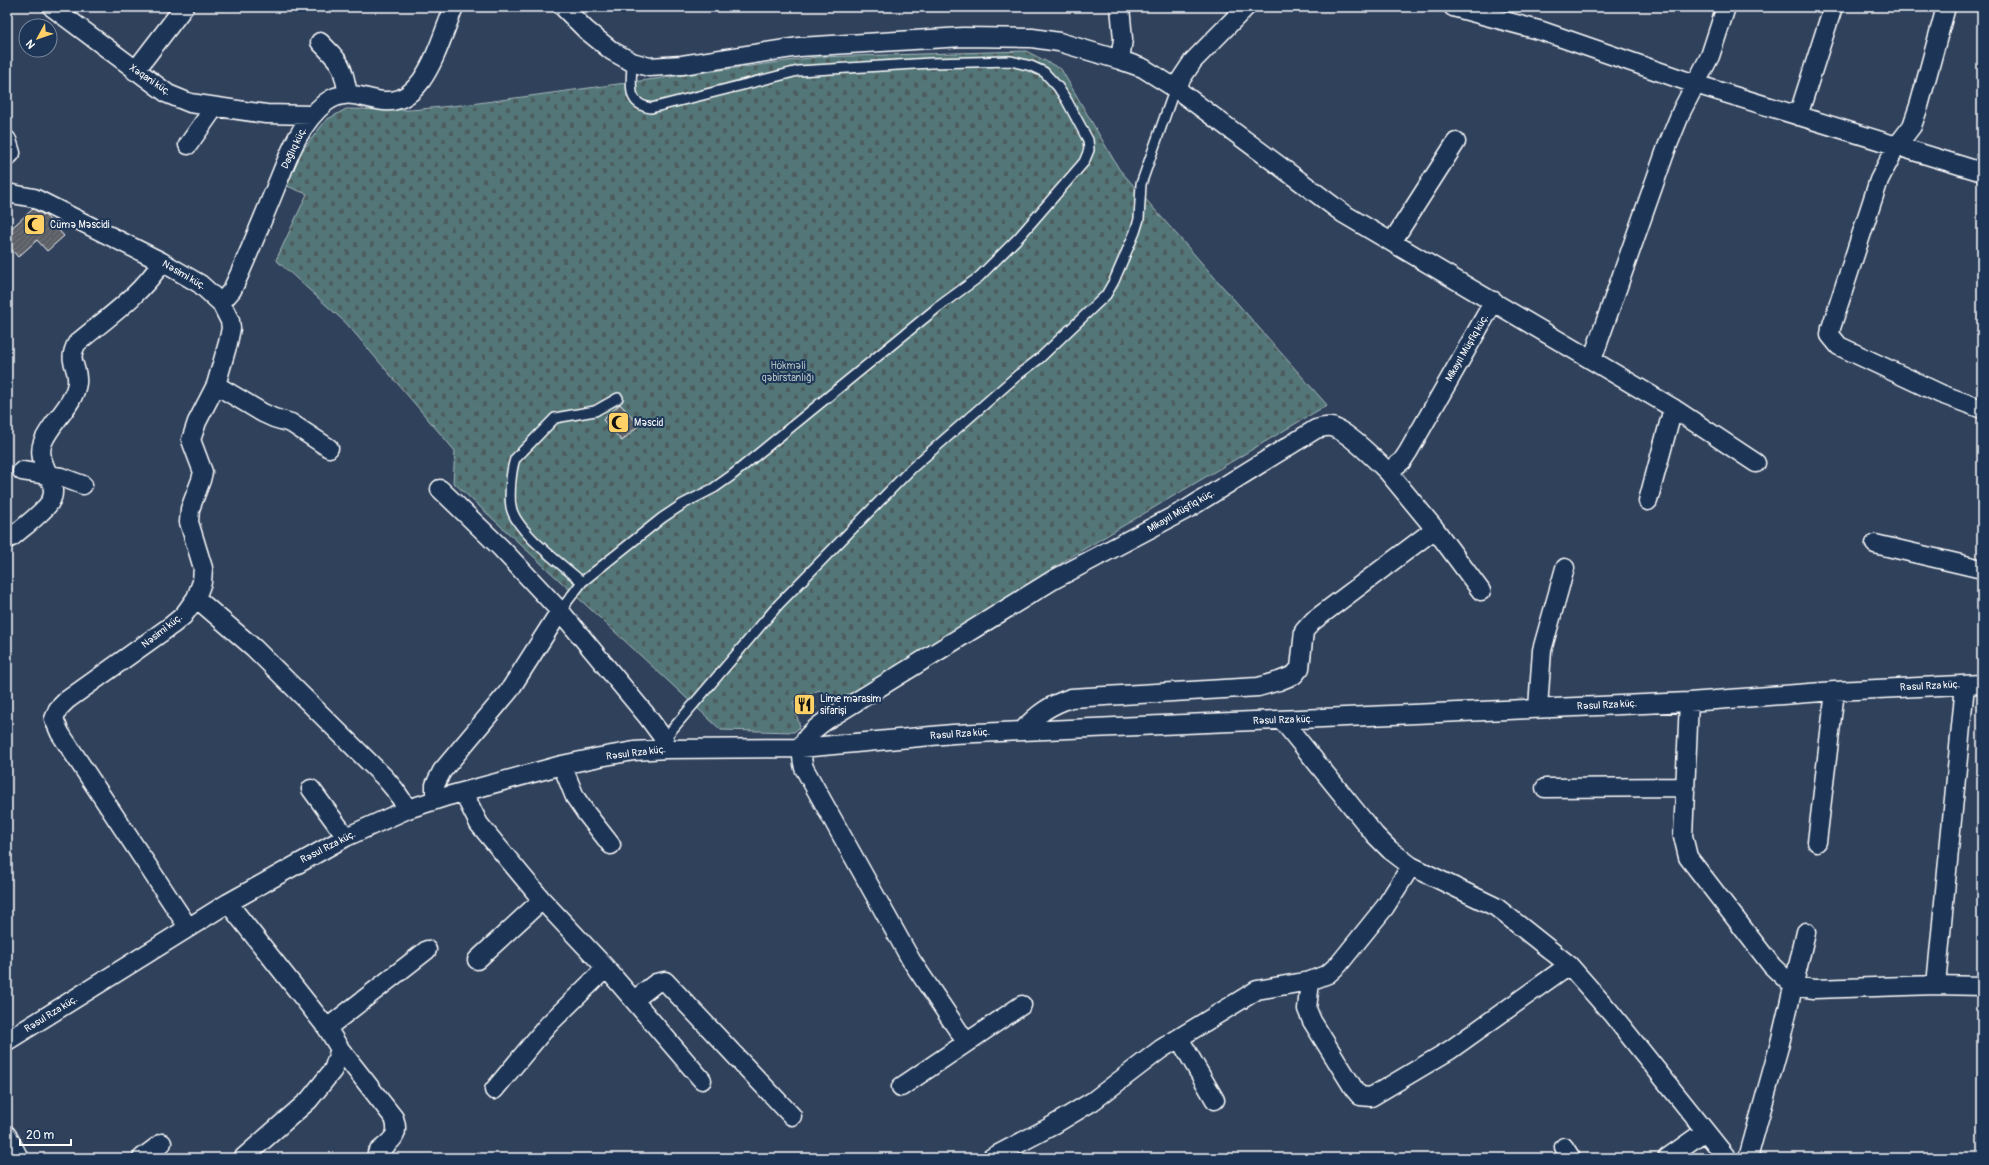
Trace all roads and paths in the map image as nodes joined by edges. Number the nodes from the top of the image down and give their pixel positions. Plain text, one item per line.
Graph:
1 (52, 7) edge
2 (184, 7) edge
3 (454, 7) edge
4 (563, 7) edge
5 (1120, 7) edge
6 (1246, 7) edge
7 (1453, 7) edge
8 (1726, 7) edge
9 (1833, 7) edge
10 (1946, 7) edge
11 (1490, 12) edge
12 (320, 42) dead end
13 (1120, 60) junction
14 (632, 62) junction
15 (135, 71) junction
16 (1695, 84) junction
17 (1175, 88) junction
18 (348, 94) junction
19 (214, 108) junction
20 (312, 115) junction
21 (1798, 116) junction
22 (7, 140) edge
23 (1456, 142) dead end
24 (188, 145) dead end
25 (1896, 147) junction
26 (7, 157) edge
27 (1982, 172) edge
28 (7, 193) edge
29 (1392, 242) junction
30 (162, 262) junction
31 (1494, 301) junction
32 (221, 303) junction
33 (1592, 360) junction
34 (216, 385) junction
35 (618, 398) dead end
36 (1673, 408) junction
37 (1982, 409) edge
38 (329, 448) dead end
39 (1756, 463) dead end
40 (22, 471) dead end
41 (1388, 472) junction
42 (48, 474) junction
43 (83, 485) dead end
44 (440, 489) dead end
45 (1648, 501) dead end
46 (1435, 529) junction
47 (7, 539) edge
48 (1875, 544) dead end
49 (1566, 568) dead end
50 (1982, 568) edge
51 (582, 582) junction
52 (1481, 591) dead end
53 (196, 598) junction
54 (560, 611) junction
55 (1973, 684) edge
56 (1835, 691) junction
57 (1689, 702) junction
58 (1538, 708) junction
59 (1282, 720) junction
60 (1023, 730) junction
61 (665, 744) junction
62 (801, 748) junction
63 (562, 764) junction
64 (1685, 787) junction
65 (1545, 788) dead end
66 (311, 789) dead end
67 (463, 792) junction
68 (435, 800) junction
69 (408, 809) junction
70 (346, 837) junction
71 (1817, 842) dead end
72 (611, 845) dead end
73 (1411, 866) junction
74 (542, 900) junction
75 (228, 903) junction
76 (188, 927) junction
77 (1806, 932) dead end
78 (427, 950) dead end
79 (477, 960) dead end
80 (1569, 965) junction
81 (606, 968) junction
82 (1310, 981) junction
83 (1936, 985) junction
84 (1793, 986) junction
85 (1982, 986) edge
86 (634, 1000) junction
87 (1022, 1005) dead end
88 (327, 1028) junction
89 (1180, 1038) junction
90 (7, 1041) edge
91 (966, 1042) junction
92 (340, 1049) junction
93 (702, 1080) dead end
94 (901, 1087) dead end
95 (494, 1090) dead end
96 (1215, 1100) dead end
97 (792, 1116) dead end
98 (1705, 1131) junction
99 (7, 1135) edge
100 (162, 1143) dead end
101 (19, 1158) edge
102 (142, 1158) edge
103 (243, 1158) edge
104 (378, 1158) edge
105 (991, 1158) edge
106 (1667, 1158) edge
107 (1727, 1158) edge
108 (1748, 1158) edge

1 - 15 street, Xəqani küç.
2 - 15 street
3 - 18 street
4 - 14 street
5 - 13 street
6 - 17 street
7 - 11 street
8 - 16 street
9 - 21 street
10 - 25 street
11 - 16 street
12 - 18 street
13 - 14 street
13 - 17 street
14 - 51 lane
15 - 19 street, Xəqani küç.
16 - 21 street
16 - 33 street
17 - 29 street
17 - 61 lane
18 - 20 street, Dağlıq küç.
19 - 20 street, Xəqani küç.
19 - 24 street
20 - 32 street, Dağlıq küç.
21 - 25 street
22 - 26 street
23 - 29 street
25 - 27 street
25 - 37 street
28 - 30 street, Nəsimi küç.
29 - 31 street
30 - 32 street, Nəsimi küç.
30 - 42 street
31 - 33 street
31 - 41 street, Mikayıl Müşfiq küç.
32 - 34 street, Nəsimi küç.
33 - 36 street
34 - 38 street
34 - 53 street, Nəsimi küç.
35 - 51 lane
36 - 39 street
36 - 45 street
40 - 42 street
41 - 46 street
41 - 62 street, Mikayıl Müşfiq küç.
42 - 43 street
42 - 47 street
44 - 54 street
46 - 52 street
46 - 60 street
48 - 50 street
49 - 58 street
51 - 54 lane
53 - 69 street
53 - 76 street, Nəsimi küç.
54 - 61 street
54 - 68 street
55 - 56 street, Rəsul Rza küç.
55 - 83 street
56 - 57 street, Rəsul Rza küç.
56 - 71 street
57 - 58 street, Rəsul Rza küç.
57 - 64 street
58 - 59 street, Rəsul Rza küç.
59 - 60 street, Rəsul Rza küç.
59 - 73 street
60 - 62 street, Rəsul Rza küç.
61 - 62 street, Rəsul Rza küç.
61 - 63 street, Rəsul Rza küç.
62 - 91 street
63 - 67 street, Rəsul Rza küç.
63 - 72 street
64 - 65 street
64 - 84 street
66 - 70 street
67 - 68 street, Rəsul Rza küç.
67 - 74 street
68 - 69 street, Rəsul Rza küç.
69 - 70 street, Rəsul Rza küç.
70 - 75 street, Rəsul Rza küç.
73 - 80 street
73 - 82 street
74 - 79 street
74 - 81 street
75 - 76 street, Rəsul Rza küç.
75 - 88 street
76 - 90 street, Rəsul Rza küç.
77 - 84 street
78 - 88 street
80 - 82 street
80 - 98 street
81 - 86 street
81 - 95 street
82 - 89 street
83 - 84 street
83 - 85 street
84 - 108 street
86 - 93 street
86 - 97 street
87 - 91 street
88 - 92 street
89 - 96 street
89 - 105 street
91 - 94 street
92 - 103 street
92 - 104 street
98 - 106 street
98 - 107 street
99 - 101 street
100 - 102 street

